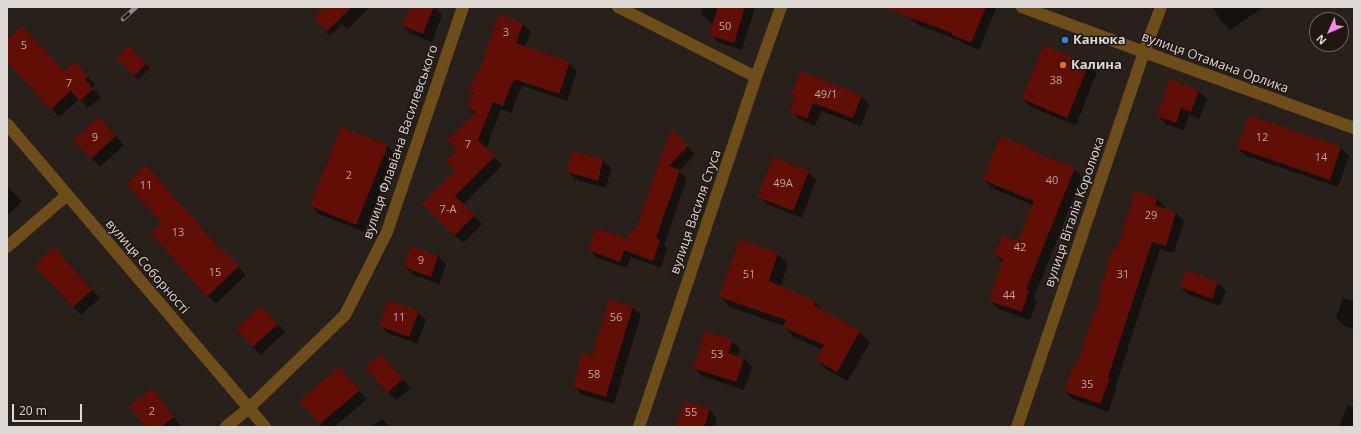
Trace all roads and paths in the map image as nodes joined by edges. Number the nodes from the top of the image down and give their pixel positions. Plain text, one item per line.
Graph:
1 (463, 7) edge
2 (618, 7) edge
3 (781, 7) edge
4 (1022, 7) edge
5 (1161, 7) edge
6 (1144, 52) junction
7 (756, 77) junction
8 (7, 124) edge
9 (1354, 128) edge
10 (67, 196) junction
11 (7, 247) edge
12 (249, 408) junction
13 (226, 427) edge
14 (265, 427) edge
15 (638, 427) edge
16 (1017, 427) edge

1 - 12 street, вулиця Флавіана Василевського
2 - 7 street
3 - 7 street, вулиця Василя Стуса
4 - 6 street, вулиця Отамана Орлика
5 - 6 street, вулиця Віталія Королюка
6 - 9 street, вулиця Отамана Орлика
6 - 16 street, вулиця Віталія Королюка
7 - 15 street, вулиця Василя Стуса
8 - 10 street, вулиця Соборності
10 - 11 street
10 - 12 street, вулиця Соборності
12 - 13 street, вулиця Флавіана Василевського
12 - 14 street, вулиця Соборності

